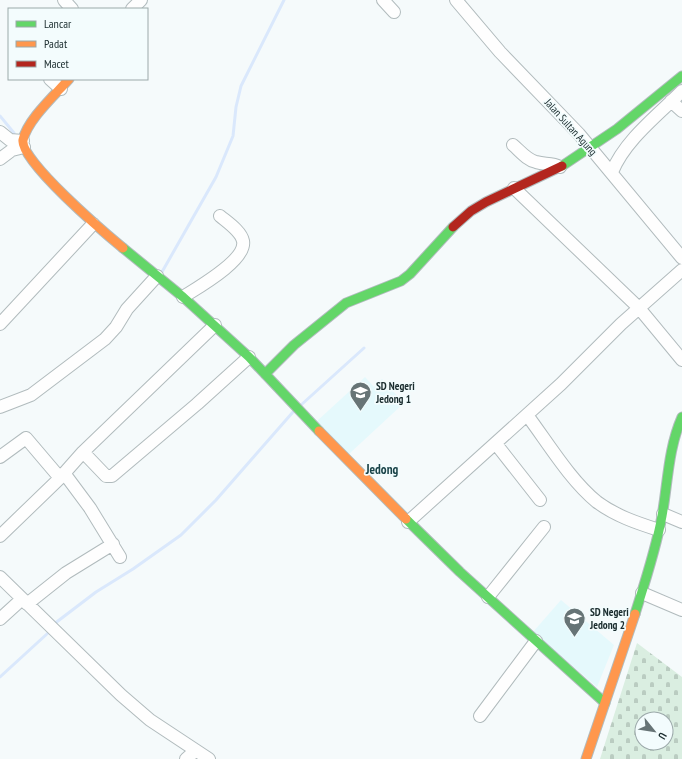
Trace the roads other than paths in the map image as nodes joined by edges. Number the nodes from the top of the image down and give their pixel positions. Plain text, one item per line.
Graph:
1 (64, 0) edge
2 (141, 0) edge
3 (383, 0) edge
4 (456, 0) edge
5 (71, 8) edge
6 (133, 8) edge
7 (394, 12) dead end
8 (682, 76) edge
9 (51, 80) edge
10 (68, 80) edge
11 (61, 89) junction
12 (682, 91) edge
13 (671, 101) junction
14 (682, 111) edge
15 (0, 132) edge
16 (23, 144) junction
17 (513, 145) dead end
18 (591, 148) junction
19 (0, 159) edge
20 (560, 167) junction
21 (612, 172) junction
22 (514, 188) junction
23 (220, 216) dead end
24 (94, 224) junction
25 (682, 258) edge
26 (682, 270) edge
27 (157, 276) junction
28 (183, 297) junction
29 (639, 308) junction
30 (0, 324) edge
31 (215, 325) junction
32 (249, 357) junction
33 (682, 360) edge
34 (264, 374) junction
35 (0, 407) edge
36 (527, 415) junction
37 (682, 417) edge
38 (496, 444) junction
39 (83, 452) junction
40 (0, 457) edge
41 (62, 475) junction
42 (540, 500) dead end
43 (663, 514) junction
44 (408, 522) junction
45 (682, 522) edge
46 (544, 527) dead end
47 (658, 530) junction
48 (0, 536) edge
49 (113, 544) junction
50 (120, 557) dead end
51 (0, 577) edge
52 (642, 593) junction
53 (488, 597) junction
54 (24, 601) junction
55 (682, 610) edge
56 (0, 619) edge
57 (536, 641) junction
58 (605, 703) junction
59 (480, 716) dead end
60 (199, 757) edge
61 (586, 759) edge

1 - 5 street
2 - 6 street
3 - 7 street
4 - 18 street, Jalan Sultan Agung
8 - 18 street
9 - 11 street
10 - 11 street
11 - 16 street
12 - 13 street
13 - 14 street
13 - 21 street
15 - 16 street
16 - 19 street
16 - 24 street
17 - 20 street
18 - 20 street
18 - 21 street, Jalan Sultan Agung
20 - 22 street
21 - 25 street, Jalan Sultan Agung
22 - 29 street
22 - 34 street
23 - 28 street
24 - 27 street
24 - 30 street
26 - 29 street
27 - 28 street
27 - 35 street
28 - 31 street
29 - 33 street
29 - 36 street
31 - 32 street
31 - 39 street
32 - 34 street
32 - 39 street
34 - 44 street
36 - 38 street
36 - 47 street
37 - 43 street
38 - 42 street
38 - 44 street
39 - 41 street
40 - 41 street
41 - 48 street
41 - 49 street
43 - 45 street
43 - 47 street
44 - 53 street
46 - 53 street
47 - 52 street
49 - 50 street
49 - 54 street
51 - 54 street
52 - 55 street
52 - 58 street
53 - 57 street
54 - 56 street
54 - 60 street
57 - 58 street
57 - 59 street
58 - 61 street

